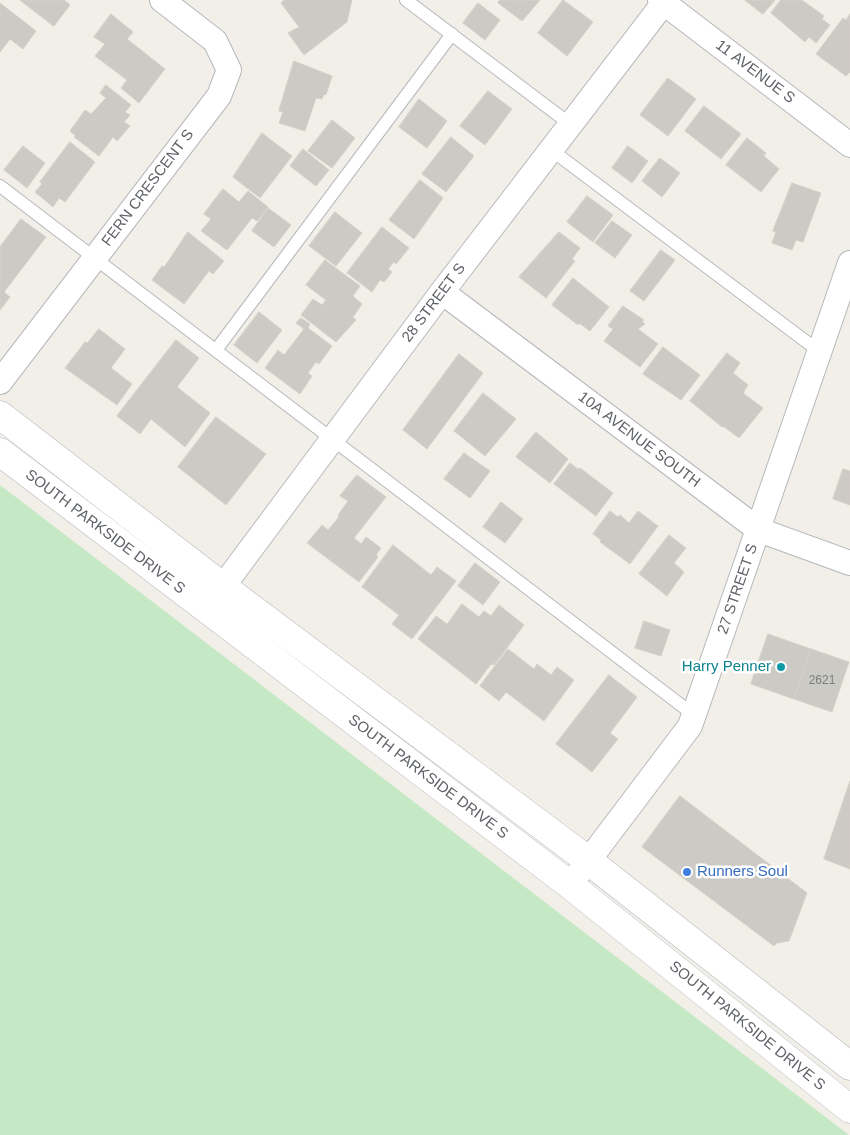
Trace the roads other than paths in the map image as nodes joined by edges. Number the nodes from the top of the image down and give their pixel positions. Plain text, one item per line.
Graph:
1 (162, 0) edge
2 (406, 0) edge
3 (663, 1) edge
4 (452, 34) junction
5 (570, 124) junction
6 (850, 145) edge
7 (550, 149) junction
8 (0, 186) edge
9 (96, 257) junction
10 (850, 264) edge
11 (442, 292) junction
12 (216, 350) junction
13 (820, 352) junction
14 (0, 382) edge
15 (0, 415) edge
16 (331, 440) junction
17 (0, 452) edge
18 (759, 530) junction
19 (850, 563) edge
20 (222, 586) junction
21 (206, 608) junction
22 (694, 716) junction
23 (589, 861) junction
24 (570, 885) junction
25 (850, 1066) edge
26 (850, 1109) edge

1 - 9 street, FERN CRESCENT S
2 - 4 lane
3 - 5 street, 28 STREET S
3 - 6 street, 11 AVENUE S
4 - 5 lane
4 - 12 lane
5 - 7 street, 28 STREET S
7 - 11 street, 28 STREET S
7 - 13 lane
8 - 9 lane
9 - 12 lane
9 - 14 street, FERN CRESCENT S
10 - 13 street, 27 STREET S
11 - 16 street, 28 STREET S
11 - 18 street, 10A AVENUE SOUTH
12 - 16 lane
13 - 18 street, 27 STREET S
15 - 20 main road, SOUTH PARKSIDE DRIVE S
16 - 20 street, 28 STREET S
16 - 22 lane
17 - 21 main road, SOUTH PARKSIDE DRIVE S
18 - 19 street, 10A AVENUE SOUTH
18 - 22 street, 27 STREET S
20 - 21 street, 28 STREET S
20 - 23 main road, SOUTH PARKSIDE DRIVE S
21 - 24 main road, SOUTH PARKSIDE DRIVE S
22 - 23 street, 27 STREET S
23 - 24 street, 27 STREET S
23 - 25 main road, SOUTH PARKSIDE DRIVE S
24 - 26 main road, SOUTH PARKSIDE DRIVE S

